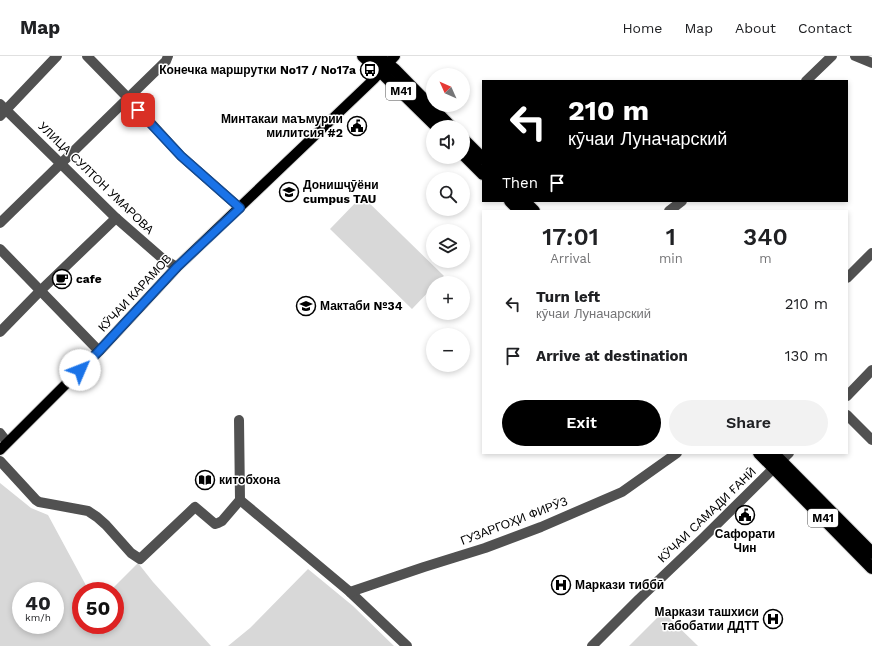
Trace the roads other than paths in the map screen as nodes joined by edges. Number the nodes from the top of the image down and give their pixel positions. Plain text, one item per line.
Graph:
1 (57, 56) edge
2 (87, 56) edge
3 (168, 56) edge
4 (363, 56) edge
5 (378, 56) edge
6 (832, 56) edge
7 (855, 56) edge
8 (872, 63) edge
9 (388, 64) edge
10 (807, 80) edge
11 (128, 98) junction
12 (2, 110) edge
13 (431, 120) edge
14 (444, 120) edge
15 (470, 146) edge
16 (482, 158) edge
17 (470, 161) edge
18 (60, 164) junction
19 (482, 173) edge
20 (512, 202) edge
21 (681, 202) edge
22 (240, 208) junction
23 (526, 208) edge
24 (671, 210) edge
25 (116, 218) junction
26 (0, 223) edge
27 (0, 249) edge
28 (872, 253) edge
29 (177, 267) junction
30 (848, 277) edge
31 (40, 291) junction
32 (0, 332) edge
33 (99, 351) junction
34 (872, 370) edge
35 (848, 395) edge
36 (848, 416) edge
37 (239, 420) dead end
38 (0, 433) edge
39 (872, 440) edge
40 (8, 442) junction
41 (0, 450) edge
42 (676, 454) edge
43 (762, 454) edge
44 (779, 459) edge
45 (0, 461) edge
46 (240, 500) junction
47 (872, 554) edge
48 (872, 568) edge
49 (350, 592) junction
50 (407, 646) edge
51 (592, 646) edge

1 - 12 street
2 - 11 street
3 - 11 street
4 - 9 highway, M41
5 - 9 highway
6 - 10 street
7 - 8 street
9 - 13 highway, M41
9 - 14 highway
9 - 22 main road, КӮЧАИ КАРАМОВ
11 - 18 street
11 - 22 street
12 - 18 street, УЛИЦА СУЛТОН УМАРОВА
15 - 16 highway
17 - 19 highway
18 - 25 street, УЛИЦА СУЛТОН УМАРОВА
18 - 26 street
20 - 23 highway
21 - 24 street
22 - 29 main road, КӮЧАИ КАРАМОВ
25 - 29 street, УЛИЦА СУЛТОН УМАРОВА
25 - 31 street
27 - 31 street
28 - 30 street
29 - 33 main road, КӮЧАИ КАРАМОВ
31 - 32 street
31 - 33 street
33 - 40 main road, КӮЧАИ КАРАМОВ
34 - 35 street
36 - 39 street
37 - 46 street
38 - 40 street
40 - 41 main road, КӮЧАИ КАРАМОВ
42 - 49 street, ГУЗАРГОҲИ ФИРӮЗ
43 - 44 highway, M41
44 - 47 highway
44 - 48 highway, M41
44 - 51 street, КӮЧАИ САМАДИ ҒАНӢ
45 - 46 street
46 - 49 street
49 - 50 street

